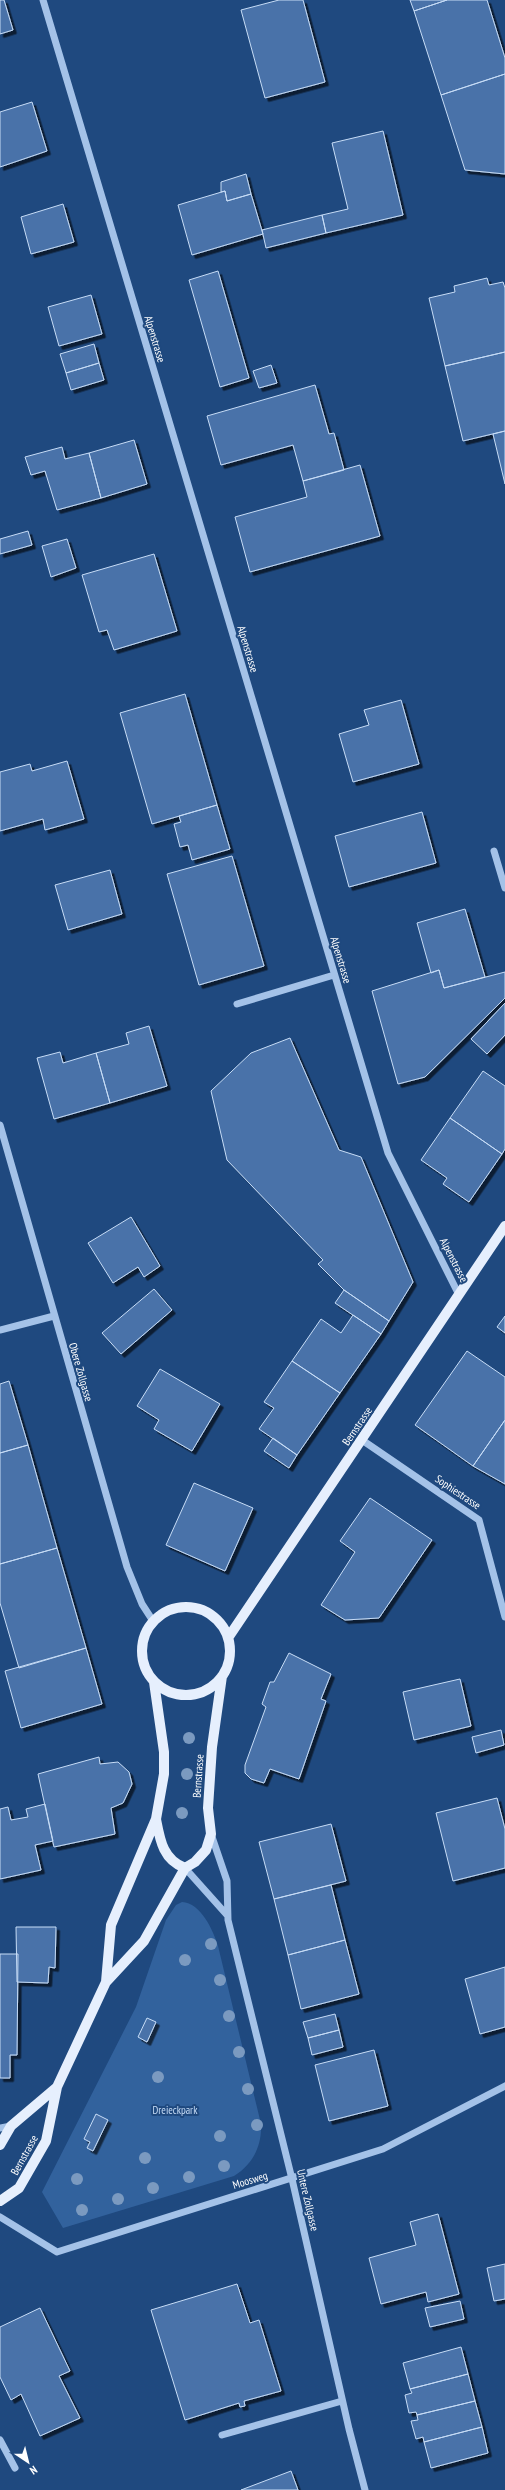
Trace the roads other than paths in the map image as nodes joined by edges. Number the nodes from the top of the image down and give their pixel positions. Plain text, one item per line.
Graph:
1 (43, 0) edge
2 (494, 851) dead end
3 (505, 888) edge
4 (334, 975) junction
5 (237, 1004) dead end
6 (0, 1125) edge
7 (505, 1226) edge
8 (459, 1295) junction
9 (54, 1316) junction
10 (0, 1330) edge
11 (362, 1440) junction
12 (505, 1617) edge
13 (153, 1621) junction
14 (228, 1638) junction
15 (222, 1676) junction
16 (154, 1682) junction
17 (156, 1819) junction
18 (211, 1834) junction
19 (185, 1868) junction
20 (227, 1915) junction
21 (106, 1982) junction
22 (505, 2086) edge
23 (56, 2087) junction
24 (11, 2126) junction
25 (0, 2128) edge
26 (0, 2144) edge
27 (292, 2179) junction
28 (0, 2201) edge
29 (0, 2217) edge
30 (342, 2401) junction
31 (222, 2435) dead end
32 (0, 2440) edge
33 (15, 2468) dead end
34 (366, 2490) edge

1 - 4 street, Alpenstrasse
2 - 3 street
4 - 5 street
4 - 8 street, Alpenstrasse
6 - 9 street, Obere Zollgasse
7 - 8 main road, Bernstrasse
8 - 11 main road, Bernstrasse
9 - 10 street
9 - 13 street, Obere Zollgasse
11 - 12 street, Sophiestrasse
11 - 14 main road, Bernstrasse
13 - 14 main road, Bernstrasse
13 - 16 main road, Bernstrasse
14 - 15 main road, Bernstrasse
15 - 16 main road, Bernstrasse
15 - 18 main road, Bernstrasse
16 - 17 main road, Bernstrasse
17 - 19 main road, Bernstrasse
17 - 21 main road, Bernstrasse
18 - 19 main road, Bernstrasse
18 - 20 street, Untere Zollgasse
19 - 20 street, Untere Zollgasse
19 - 21 main road, Bernstrasse
20 - 27 street, Untere Zollgasse
21 - 23 main road, Bernstrasse
22 - 27 street, Moosweg
23 - 24 main road, Bernstrasse
23 - 28 main road, Bernstrasse
24 - 25 street
24 - 26 main road, Bernstrasse
27 - 29 street, Moosweg
27 - 30 street, Untere Zollgasse
30 - 31 street
30 - 34 street, Untere Zollgasse
32 - 33 street

